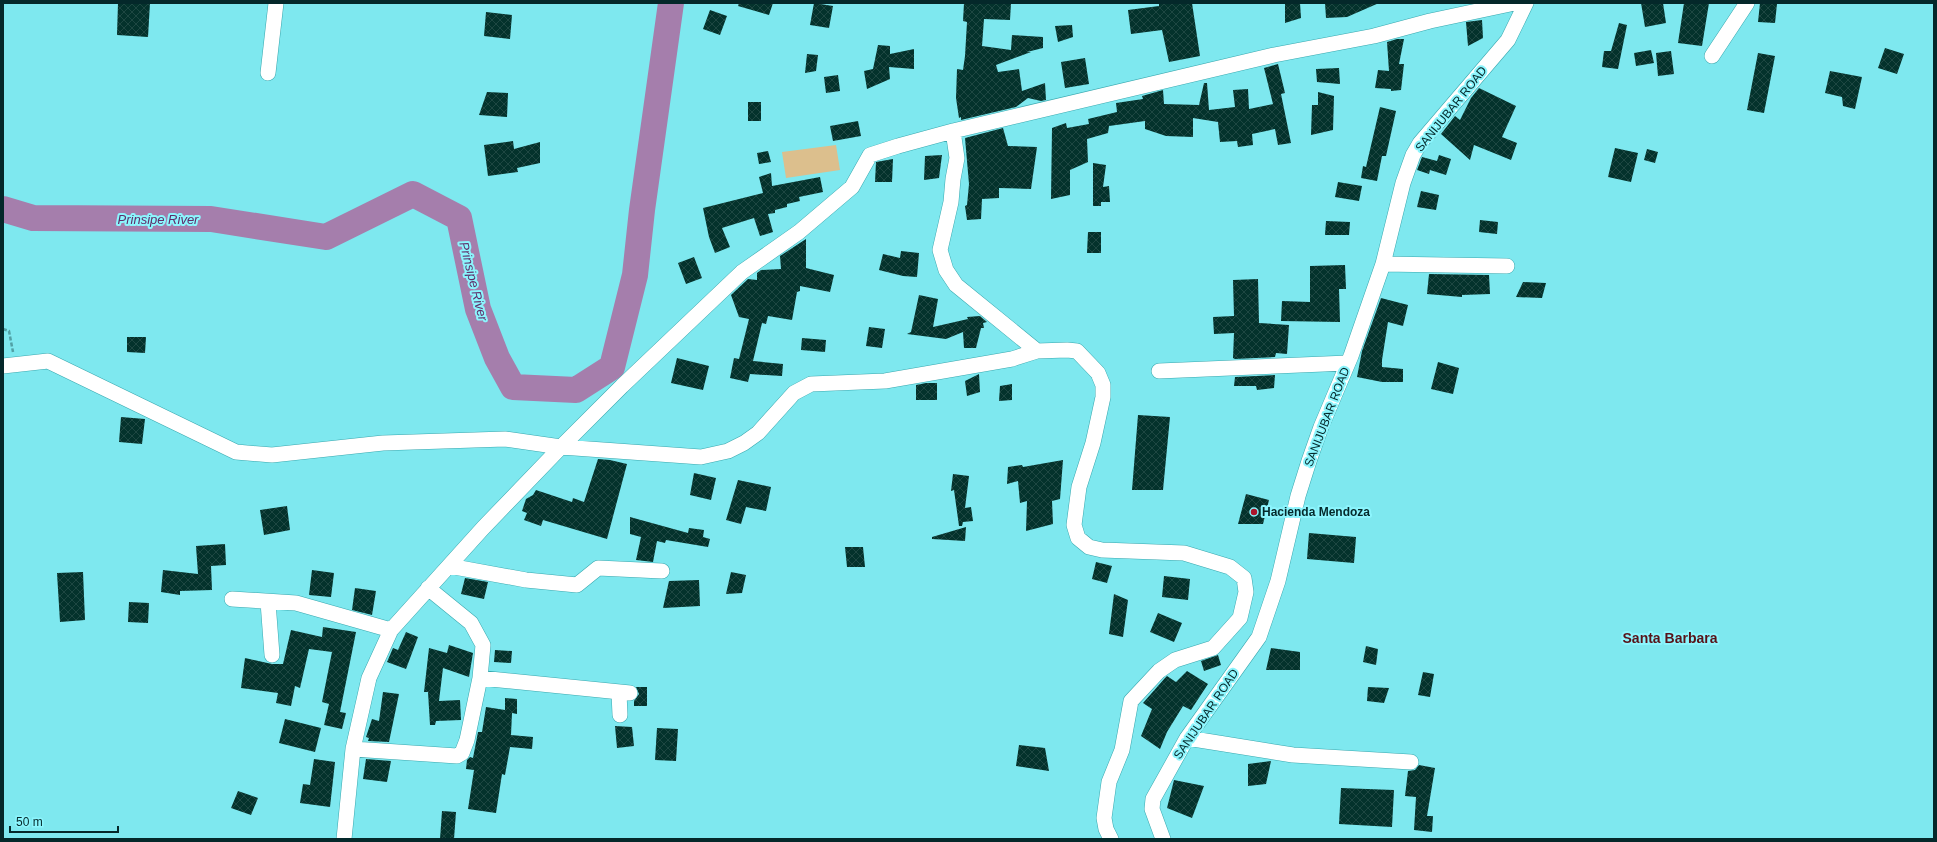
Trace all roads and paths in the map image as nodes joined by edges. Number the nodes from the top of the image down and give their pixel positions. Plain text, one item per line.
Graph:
1 (276, 3) edge
2 (1515, 3) edge
3 (1526, 3) edge
4 (1747, 3) edge
5 (1712, 56) dead end
6 (268, 73) dead end
7 (953, 131) junction
8 (1383, 264) junction
9 (1507, 266) dead end
10 (3, 329) edge
11 (1037, 351) junction
12 (1348, 363) junction
13 (9, 365) edge
14 (1159, 370) dead end
15 (561, 447) junction
16 (449, 566) junction
17 (662, 571) dead end
18 (428, 588) junction
19 (232, 599) dead end
20 (268, 602) junction
21 (391, 630) junction
22 (272, 655) dead end
23 (480, 678) junction
24 (620, 715) dead end
25 (1187, 738) junction
26 (353, 749) junction
27 (1411, 762) dead end
28 (344, 839) edge
29 (1111, 839) edge
30 (1163, 839) edge

1 - 6 street
2 - 7 street
3 - 8 street, SANIJUBAR ROAD
4 - 5 street
7 - 11 street
7 - 15 street
8 - 9 street
8 - 12 street, SANIJUBAR ROAD
10 - 13 path
11 - 15 street
11 - 29 street
12 - 14 street
12 - 25 street, SANIJUBAR ROAD
13 - 15 street
15 - 16 street
16 - 17 street
16 - 18 street
18 - 21 street
18 - 23 street
19 - 20 street
20 - 21 street
20 - 22 street
21 - 26 street
23 - 24 street
23 - 26 street
25 - 27 street
25 - 30 street, SANIJUBAR ROAD
26 - 28 street

